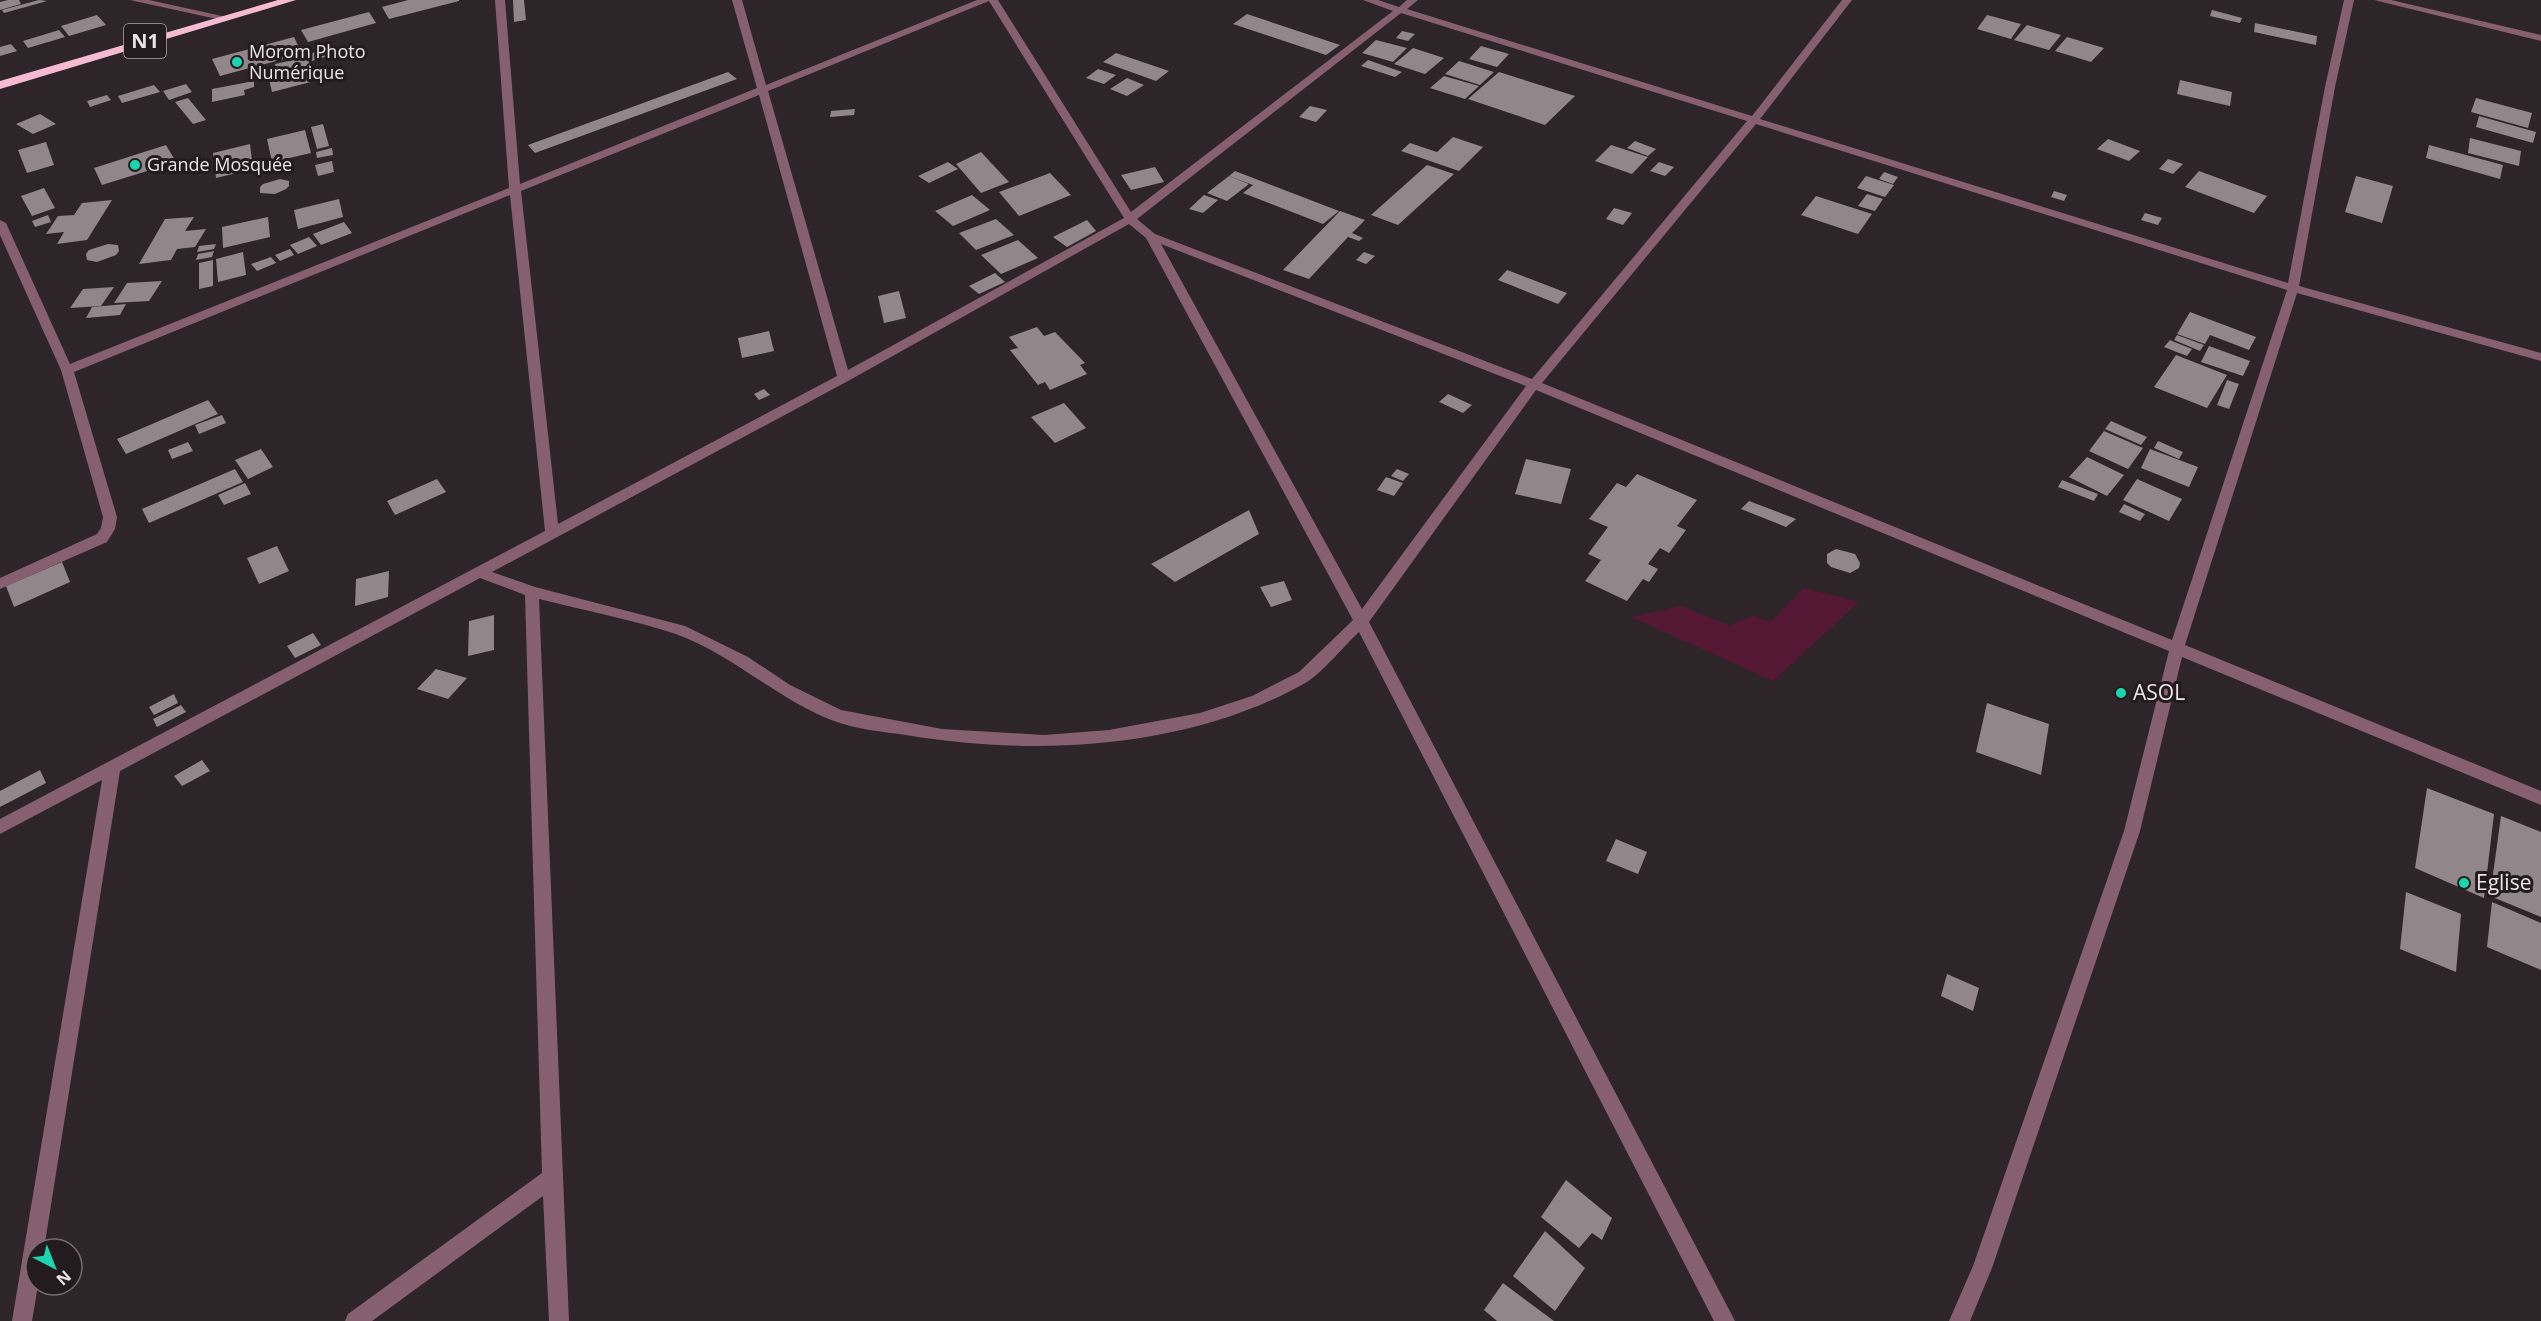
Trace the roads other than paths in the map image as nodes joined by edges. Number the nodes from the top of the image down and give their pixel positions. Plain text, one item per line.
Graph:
1 (135, 0) edge
2 (290, 0) edge
3 (500, 0) edge
4 (737, 0) edge
5 (985, 0) edge
6 (993, 0) edge
7 (1368, 0) edge
8 (1413, 0) edge
9 (1847, 0) edge
10 (2349, 0) edge
11 (2379, 0) edge
12 (1399, 10) junction
13 (226, 18) junction
14 (2541, 38) edge
15 (0, 84) edge
16 (764, 89) junction
17 (1755, 119) junction
18 (515, 190) junction
19 (1130, 219) junction
20 (0, 223) edge
21 (1151, 236) junction
22 (2293, 288) junction
23 (2541, 357) edge
24 (67, 370) junction
25 (844, 378) junction
26 (1534, 384) junction
27 (552, 532) junction
28 (478, 572) junction
29 (0, 584) edge
30 (532, 592) junction
31 (1361, 621) junction
32 (2176, 647) junction
33 (112, 770) junction
34 (2541, 798) edge
35 (0, 827) edge
36 (552, 1178) junction
37 (22, 1321) edge
38 (355, 1321) edge
39 (559, 1321) edge
40 (1725, 1321) edge
41 (1959, 1321) edge

1 - 13 street
2 - 13 highway, N1
3 - 18 street
4 - 16 street
5 - 16 street
6 - 19 street
7 - 12 street
8 - 12 street
9 - 17 street
10 - 22 street
11 - 14 street
12 - 17 street
12 - 19 street
13 - 15 highway, N1
16 - 18 street
16 - 25 street
17 - 22 street
17 - 26 street
18 - 24 street
18 - 27 street
19 - 21 street
19 - 25 street
20 - 24 street
21 - 26 street
21 - 31 street
22 - 23 street
22 - 32 street
24 - 29 street
25 - 27 street
26 - 31 street
26 - 32 street
27 - 28 street
28 - 30 street
28 - 33 street
30 - 31 street
30 - 36 street
31 - 40 street
32 - 34 street
32 - 41 street
33 - 35 street
33 - 37 street
36 - 38 street
36 - 39 street

